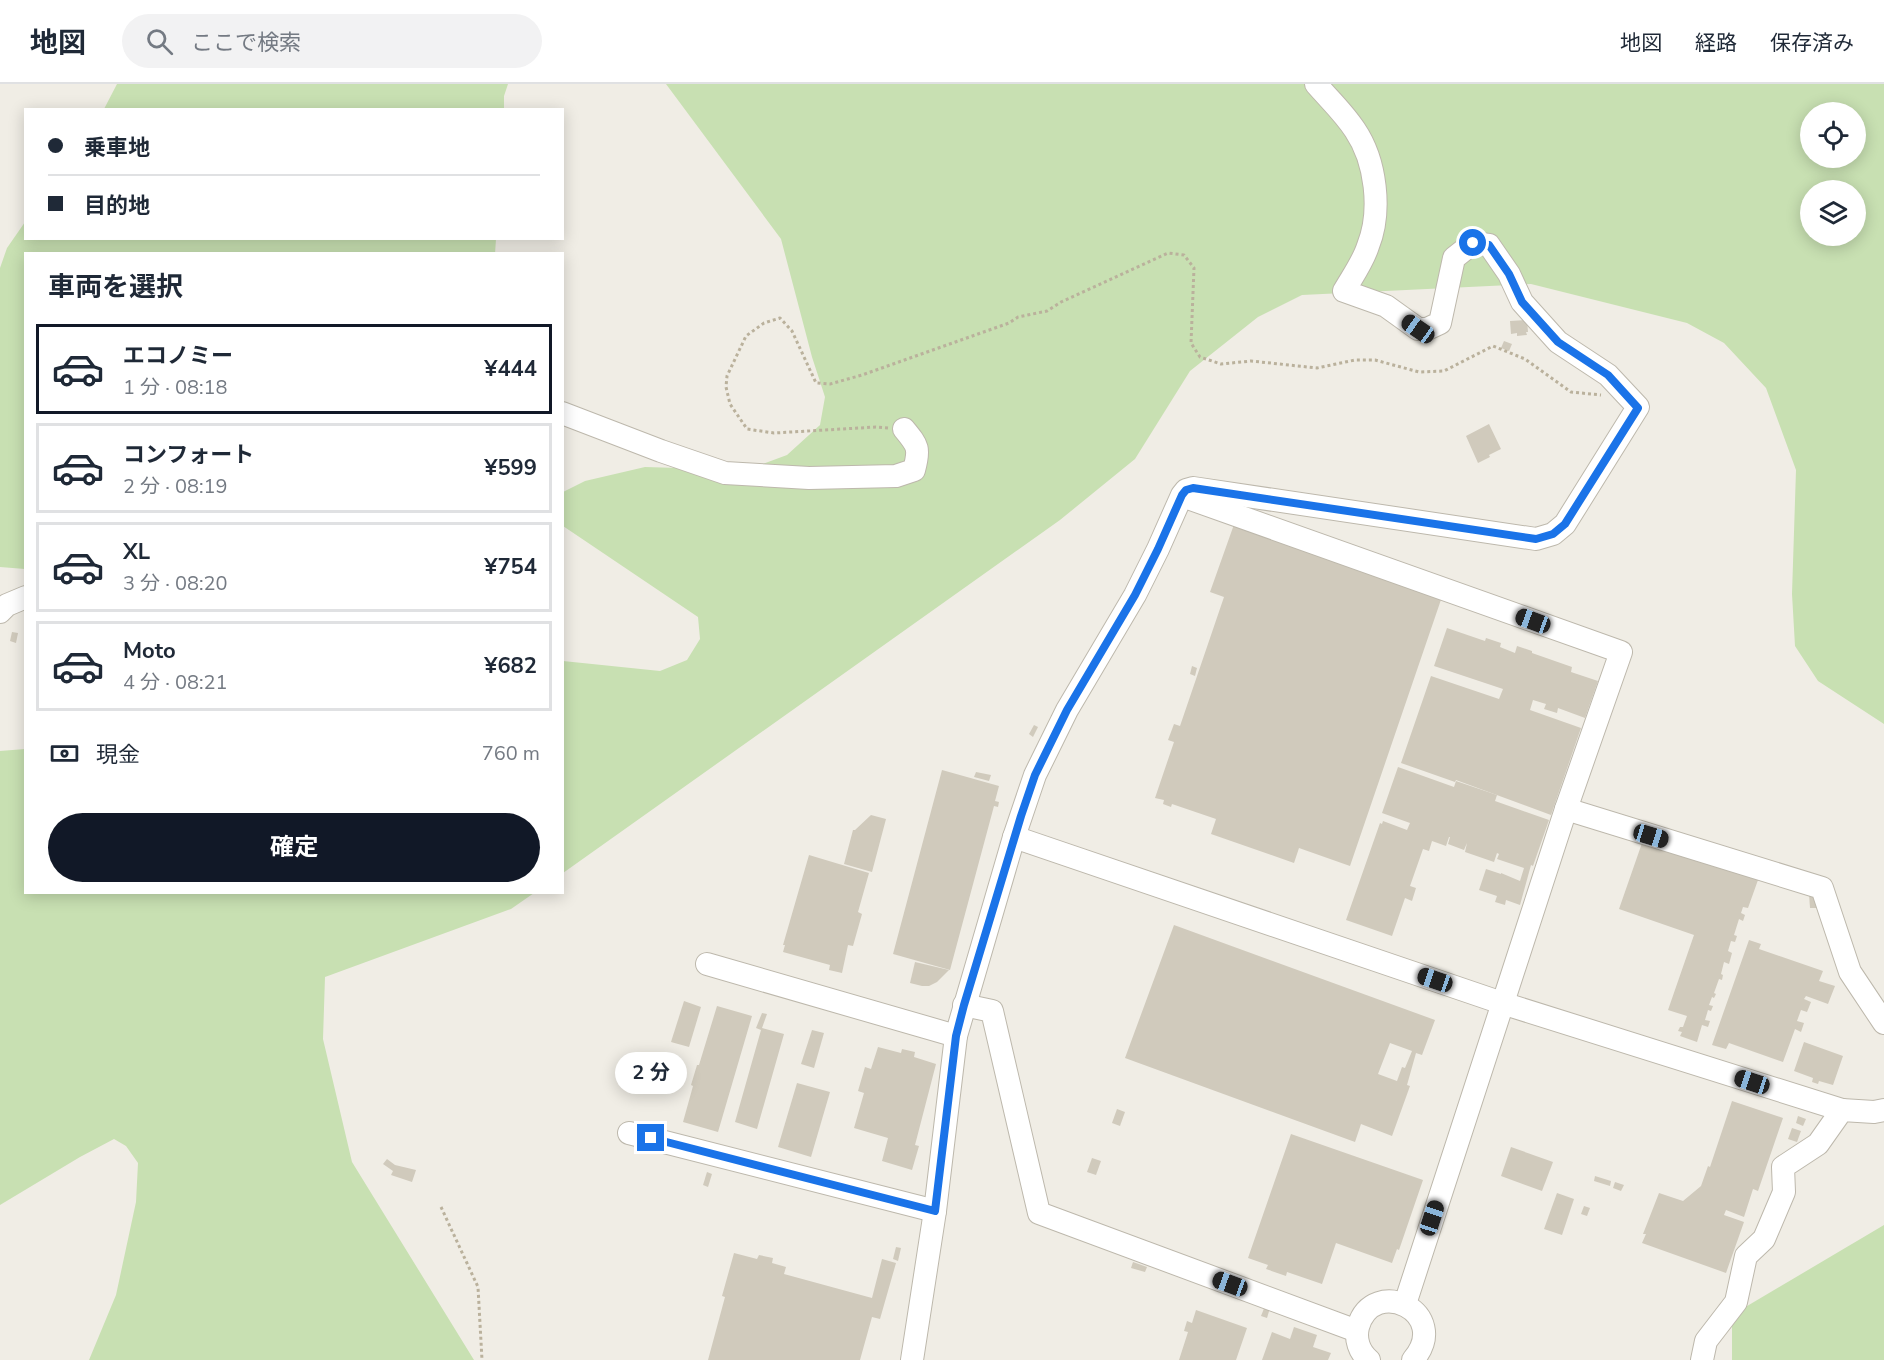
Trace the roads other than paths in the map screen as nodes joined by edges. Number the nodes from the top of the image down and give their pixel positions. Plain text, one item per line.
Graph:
1 (1316, 84) edge
2 (564, 414) edge
3 (904, 429) road end
4 (1182, 495) junction
5 (24, 598) edge
6 (0, 612) edge
7 (1566, 809) junction
8 (1014, 837) junction
9 (707, 964) dead end
10 (1502, 1003) junction
11 (964, 1005) junction
12 (1884, 1023) edge
13 (956, 1036) junction
14 (1842, 1110) junction
15 (1884, 1110) edge
16 (629, 1132) dead end
17 (935, 1211) junction
18 (1405, 1304) junction
19 (1357, 1331) junction
20 (912, 1360) edge
21 (1369, 1360) edge
22 (1413, 1360) edge
23 (1702, 1360) edge

1 - 4 street
2 - 3 street
4 - 7 street
4 - 8 street
5 - 6 street
7 - 10 street
7 - 12 street
8 - 10 street
8 - 11 street
9 - 13 street
10 - 14 street
10 - 18 street
11 - 13 street
11 - 19 street
13 - 17 street
14 - 15 street
14 - 23 street
16 - 17 street
17 - 20 street
18 - 19 street
18 - 22 street
19 - 21 street

